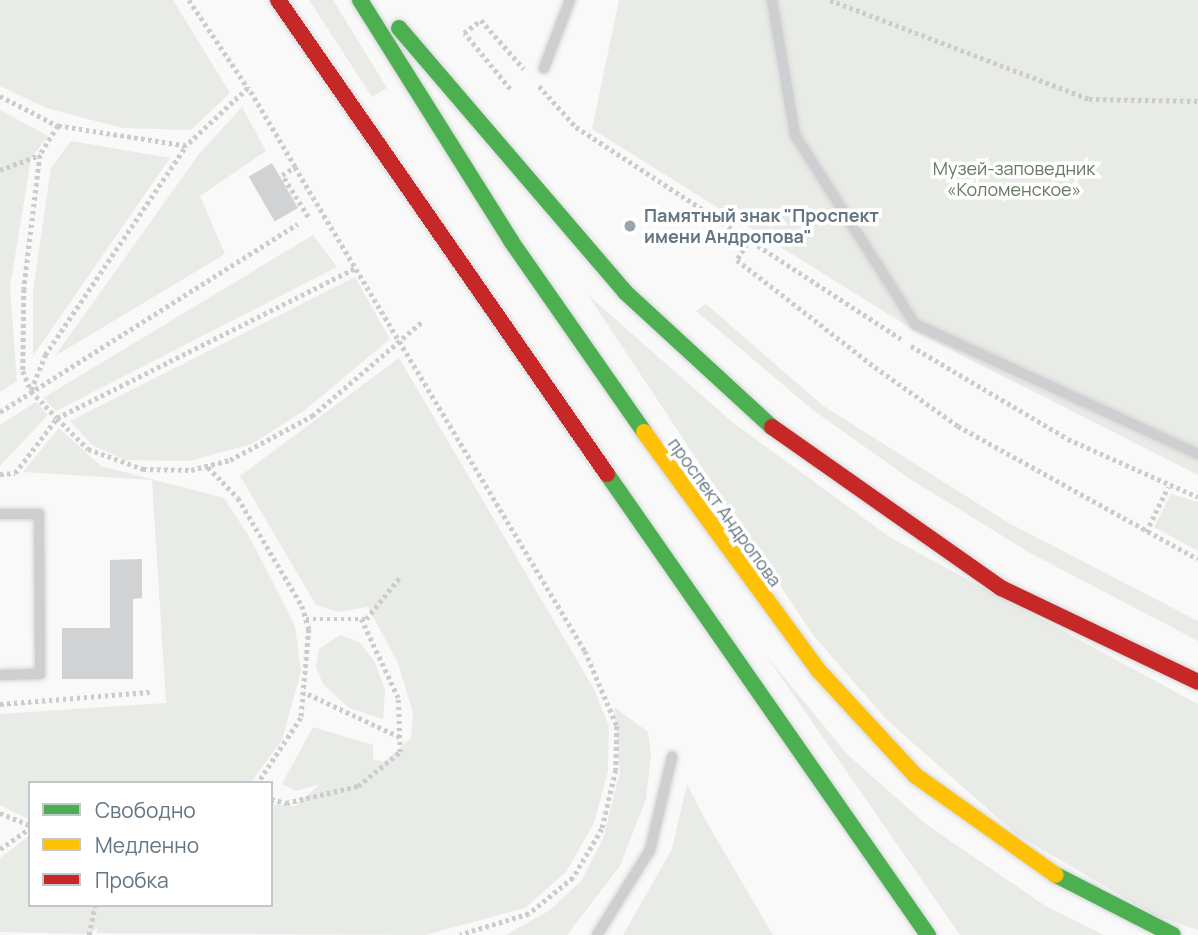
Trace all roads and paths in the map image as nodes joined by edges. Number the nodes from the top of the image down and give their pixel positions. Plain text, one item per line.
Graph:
1 (189, 0) edge
2 (278, 0) edge
3 (360, 0) edge
4 (376, 0) edge
5 (570, 0) edge
6 (772, 0) edge
7 (830, 0) edge
8 (544, 68) dead end
9 (247, 88) junction
10 (510, 89) dead end
11 (0, 96) edge
12 (1198, 101) edge
13 (58, 126) junction
14 (186, 146) junction
15 (40, 155) junction
16 (295, 167) junction
17 (0, 170) edge
18 (308, 217) dead end
19 (297, 224) dead end
20 (751, 238) junction
21 (355, 268) junction
22 (423, 321) dead end
23 (398, 339) junction
24 (31, 391) junction
25 (0, 412) edge
26 (57, 418) junction
27 (1198, 454) edge
28 (208, 467) junction
29 (0, 474) edge
30 (1168, 487) junction
31 (1198, 497) edge
32 (0, 514) edge
33 (1146, 531) junction
34 (1198, 559) edge
35 (401, 576) dead end
36 (306, 619) junction
37 (361, 619) junction
38 (0, 675) edge
39 (1198, 682) edge
40 (150, 692) dead end
41 (308, 694) junction
42 (0, 705) edge
43 (402, 738) junction
44 (672, 757) dead end
45 (259, 781) edge
46 (273, 800) edge
47 (0, 813) edge
48 (28, 825) edge
49 (28, 828) edge
50 (0, 849) edge
51 (95, 907) edge
52 (89, 935) edge
53 (460, 935) edge
54 (597, 935) edge
55 (928, 935) edge
56 (1173, 935) edge

1 - 9 path
2 - 55 main road
3 - 56 main road, проспект Андропова
4 - 39 main road
5 - 8 lane
6 - 27 lane
7 - 12 path
9 - 14 path
9 - 16 path
10 - 20 path
11 - 13 path
13 - 14 path
13 - 15 path
14 - 24 path
15 - 17 path
15 - 24 path
16 - 18 path
16 - 21 path
19 - 24 path
20 - 30 path
20 - 33 path
21 - 23 path
21 - 26 path
22 - 23 path
23 - 28 path
23 - 53 path
24 - 25 path
24 - 26 path
26 - 28 path
26 - 29 path
28 - 36 path
30 - 31 path
30 - 33 path
32 - 38 lane
33 - 34 path
35 - 37 path
36 - 37 path
36 - 41 path
37 - 43 path
40 - 42 path
41 - 43 path
41 - 45 path
43 - 46 path
44 - 54 lane
47 - 48 path
49 - 50 path
51 - 52 path

